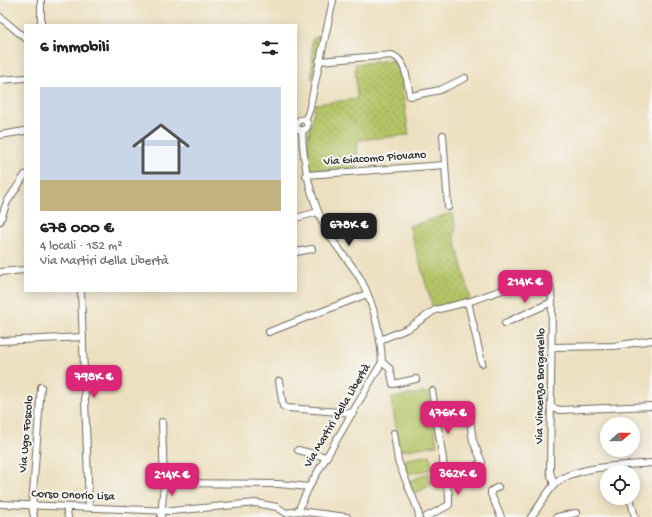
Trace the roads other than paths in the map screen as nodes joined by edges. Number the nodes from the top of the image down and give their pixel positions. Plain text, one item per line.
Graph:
1 (41, 0) edge
2 (334, 0) edge
3 (0, 17) edge
4 (41, 24) edge
5 (24, 37) edge
6 (319, 61) junction
7 (24, 78) edge
8 (465, 78) dead end
9 (0, 80) edge
10 (300, 120) edge
11 (24, 131) edge
12 (0, 135) edge
13 (443, 135) dead end
14 (444, 165) junction
15 (306, 175) junction
16 (24, 176) edge
17 (0, 201) edge
18 (7, 202) junction
19 (448, 207) dead end
20 (318, 212) junction
21 (297, 218) edge
22 (0, 221) edge
23 (312, 249) dead end
24 (297, 252) edge
25 (24, 270) edge
26 (0, 272) edge
27 (81, 292) edge
28 (367, 294) junction
29 (468, 302) junction
30 (552, 302) junction
31 (505, 323) dead end
32 (269, 332) dead end
33 (83, 338) junction
34 (380, 340) junction
35 (652, 340) edge
36 (0, 341) edge
37 (552, 348) junction
38 (382, 362) junction
39 (482, 363) dead end
40 (416, 380) dead end
41 (279, 382) dead end
42 (41, 387) dead end
43 (432, 391) dead end
44 (652, 406) edge
45 (552, 408) junction
46 (353, 413) junction
47 (469, 413) dead end
48 (162, 422) dead end
49 (394, 433) dead end
50 (298, 450) dead end
51 (326, 457) junction
52 (652, 463) edge
53 (640, 466) edge
54 (600, 470) edge
55 (164, 482) junction
56 (446, 483) junction
57 (554, 485) junction
58 (498, 486) dead end
59 (309, 487) junction
60 (0, 504) edge
61 (631, 505) edge
62 (32, 506) junction
63 (66, 507) junction
64 (89, 507) junction
65 (299, 513) edge
66 (576, 513) dead end
67 (161, 514) edge
68 (286, 515) edge
69 (34, 517) edge
70 (68, 517) edge
71 (347, 517) edge
72 (419, 517) edge
73 (426, 517) edge
74 (501, 517) edge
75 (531, 517) edge
76 (557, 517) edge
77 (634, 517) edge

1 - 4 street
2 - 6 street
3 - 5 street
6 - 8 street
6 - 10 street
7 - 9 street
10 - 15 street, Via Martiri della Libertà
11 - 12 street
13 - 14 street, Via Giacomo Piovano
14 - 15 street, Via Giacomo Piovano
14 - 19 street, Via Giacomo Piovano
15 - 20 street, Via Martiri della Libertà
16 - 18 street
17 - 18 street
18 - 22 street
20 - 21 street
20 - 28 street, Via Martiri della Libertà
23 - 24 street
25 - 26 street
27 - 33 street
28 - 32 street
28 - 34 street, Via Martiri della Libertà
29 - 30 street, Via Vincenzo Borgarello
29 - 34 street, Via Vincenzo Borgarello
29 - 39 street
30 - 31 street
30 - 37 street, Via Vincenzo Borgarello
33 - 36 street
33 - 64 street
34 - 38 street, Via Martiri della Libertà
35 - 37 street
37 - 45 street, Via Vincenzo Borgarello
38 - 40 street
38 - 46 street, Via Martiri della Libertà
41 - 46 street
42 - 62 street, Via Ugo Foscolo
43 - 56 street
44 - 45 street
45 - 57 street, Via Vincenzo Borgarello
46 - 51 street, Via Martiri della Libertà
47 - 56 street
48 - 55 street
49 - 72 street
50 - 51 street
51 - 59 street, Via Martiri della Libertà
52 - 53 street
54 - 57 street
55 - 59 street
55 - 67 street
56 - 73 street
57 - 75 street
58 - 74 street
59 - 65 street, Via Martiri della Libertà
60 - 62 street, Corso Onorio Lisa
61 - 77 street
62 - 63 street, Corso Onorio Lisa
62 - 69 street, Via Ugo Foscolo
63 - 64 street, Corso Onorio Lisa
63 - 70 street
64 - 67 street, Corso Onorio Lisa
65 - 68 street
65 - 71 street
66 - 76 street
67 - 68 street, Corso Onorio Lisa

